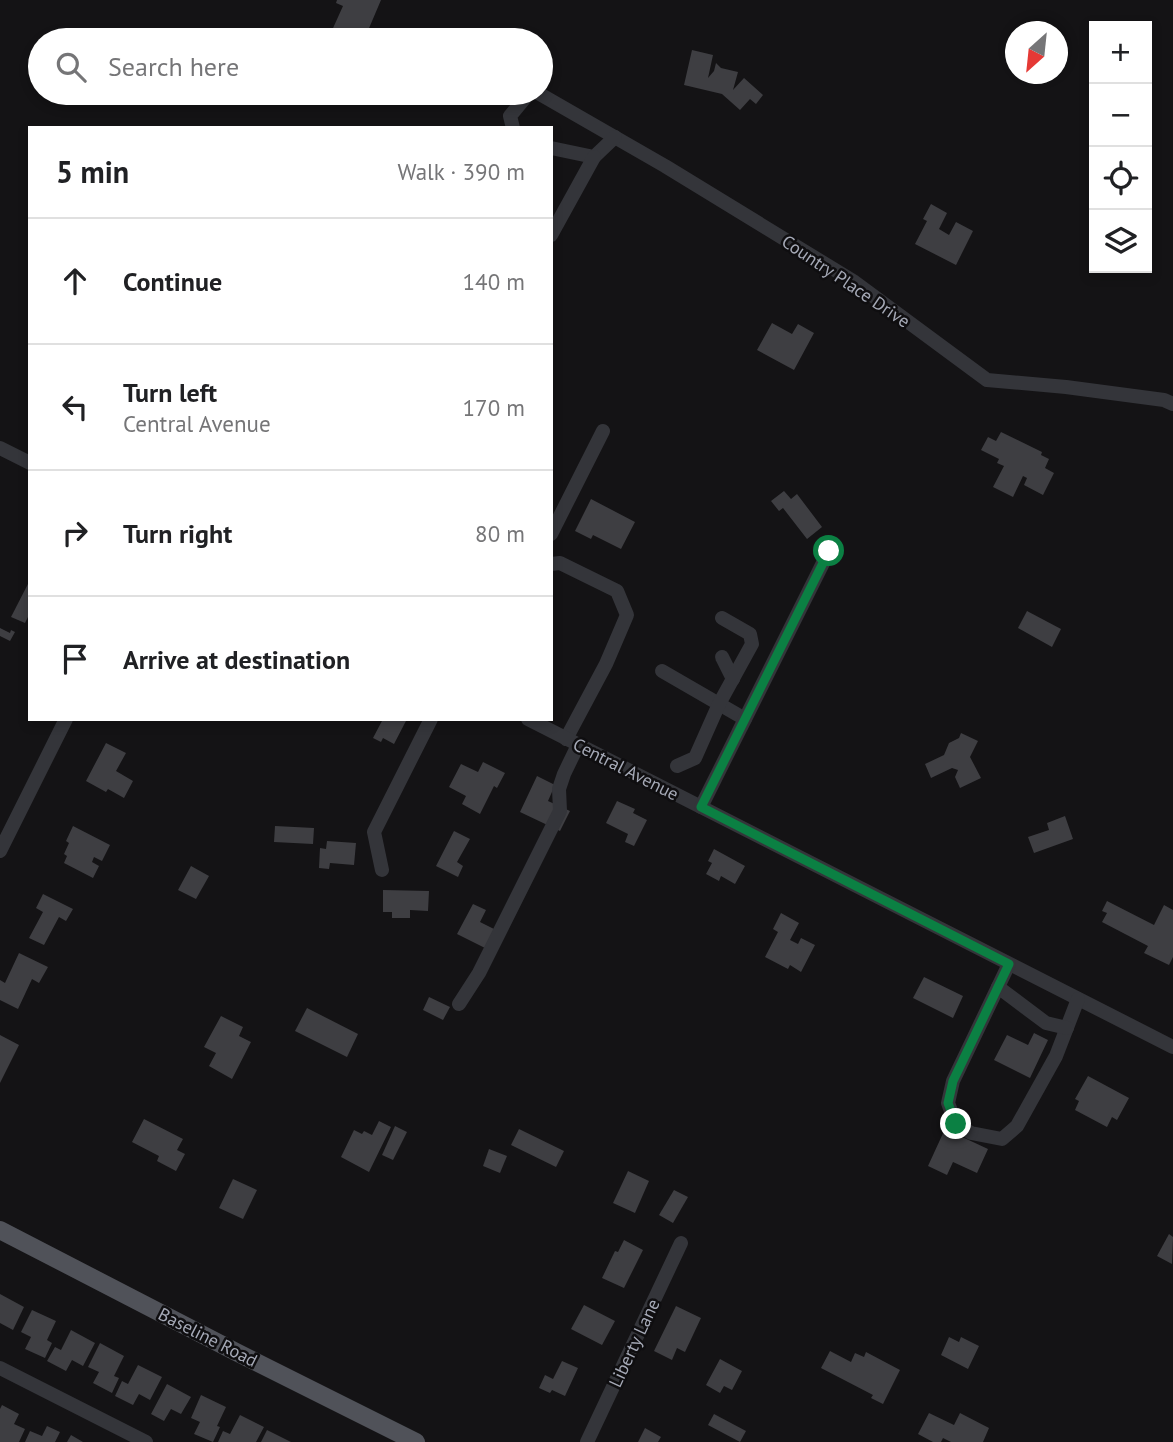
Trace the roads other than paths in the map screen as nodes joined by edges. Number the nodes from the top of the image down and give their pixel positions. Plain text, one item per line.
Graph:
1 (553, 102) edge
2 (519, 105) edge
3 (512, 126) edge
4 (615, 137) junction
5 (553, 148) edge
6 (594, 157) junction
7 (553, 232) edge
8 (1173, 404) edge
9 (603, 431) dead end
10 (0, 448) edge
11 (28, 462) edge
12 (553, 530) edge
13 (829, 551) dead end
14 (553, 564) edge
15 (722, 618) dead end
16 (722, 657) dead end
17 (662, 671) dead end
18 (733, 679) junction
19 (719, 704) junction
20 (745, 719) junction
21 (65, 721) edge
22 (430, 721) edge
23 (532, 721) edge
24 (572, 742) junction
25 (677, 766) dead end
26 (701, 807) junction
27 (0, 850) edge
28 (382, 870) dead end
29 (1009, 964) junction
30 (998, 987) junction
31 (1078, 999) junction
32 (459, 1004) dead end
33 (1067, 1028) junction
34 (1173, 1047) edge
35 (0, 1230) edge
36 (681, 1243) dead end
37 (0, 1368) edge
38 (146, 1442) edge
39 (416, 1442) edge
40 (587, 1442) edge

1 - 4 street, Country Place Drive
2 - 3 street
4 - 6 street
4 - 8 street, Country Place Drive
5 - 6 street
6 - 7 street
9 - 12 street
10 - 11 street
13 - 20 street
14 - 24 street
15 - 18 street
16 - 18 street
17 - 19 street
18 - 19 street
19 - 20 street
19 - 25 street
20 - 26 street
21 - 27 street
22 - 28 street
23 - 24 street, Central Avenue
24 - 26 street, Central Avenue
24 - 32 street
26 - 29 street, Central Avenue
29 - 30 street
29 - 31 street, Central Avenue
30 - 33 street
30 - 33 street
31 - 33 street
31 - 34 street, Central Avenue
35 - 39 main road, Baseline Road
36 - 40 street, Liberty Lane
37 - 38 street

